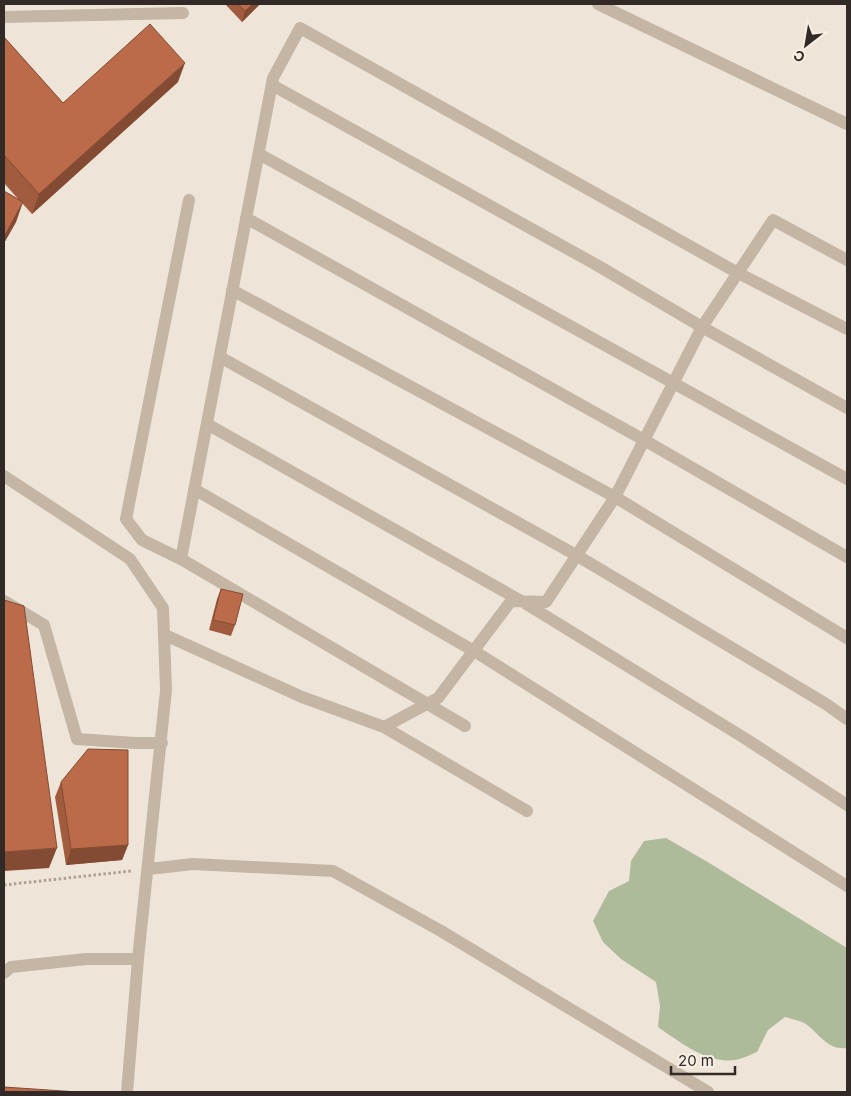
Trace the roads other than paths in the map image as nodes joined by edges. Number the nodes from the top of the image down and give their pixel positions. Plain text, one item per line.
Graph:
1 (598, 4) edge
2 (183, 13) dead end
3 (4, 17) edge
4 (272, 85) junction
5 (847, 124) edge
6 (259, 154) junction
7 (189, 200) dead end
8 (246, 218) junction
9 (847, 260) edge
10 (738, 273) junction
11 (232, 290) junction
12 (702, 327) junction
13 (847, 329) edge
14 (220, 357) junction
15 (673, 383) junction
16 (847, 408) edge
17 (207, 424) junction
18 (644, 440) junction
19 (4, 476) edge
20 (847, 479) edge
21 (194, 489) junction
22 (615, 498) junction
23 (576, 556) junction
24 (847, 557) edge
25 (181, 559) junction
26 (4, 601) edge
27 (523, 602) junction
28 (164, 635) junction
29 (847, 638) edge
30 (474, 651) junction
31 (427, 704) junction
32 (847, 719) edge
33 (465, 726) dead end
34 (384, 727) junction
35 (162, 743) junction
36 (847, 805) edge
37 (527, 811) dead end
38 (149, 869) junction
39 (847, 886) edge
40 (138, 959) junction
41 (4, 973) edge
42 (127, 1092) edge
43 (708, 1092) edge

1 - 5 lane
2 - 3 lane
4 - 6 lane
4 - 10 lane
4 - 12 lane
6 - 8 lane
6 - 15 lane
7 - 25 lane
8 - 11 lane
8 - 18 lane
9 - 10 lane
10 - 12 lane
10 - 13 lane
11 - 14 lane
11 - 22 lane
12 - 15 lane
12 - 16 lane
14 - 17 lane
14 - 23 lane
15 - 18 lane
15 - 20 lane
17 - 21 lane
17 - 27 lane
18 - 22 lane
18 - 24 lane
19 - 28 lane
21 - 25 lane
21 - 30 lane
22 - 23 lane
22 - 29 lane
23 - 27 lane
23 - 32 lane
25 - 31 lane
26 - 35 lane
27 - 30 lane
27 - 36 lane
28 - 34 lane
28 - 35 lane
30 - 31 lane
30 - 39 lane
31 - 33 lane
31 - 34 lane
34 - 37 lane
35 - 38 lane
38 - 40 lane
38 - 43 lane
40 - 41 lane
40 - 42 lane

